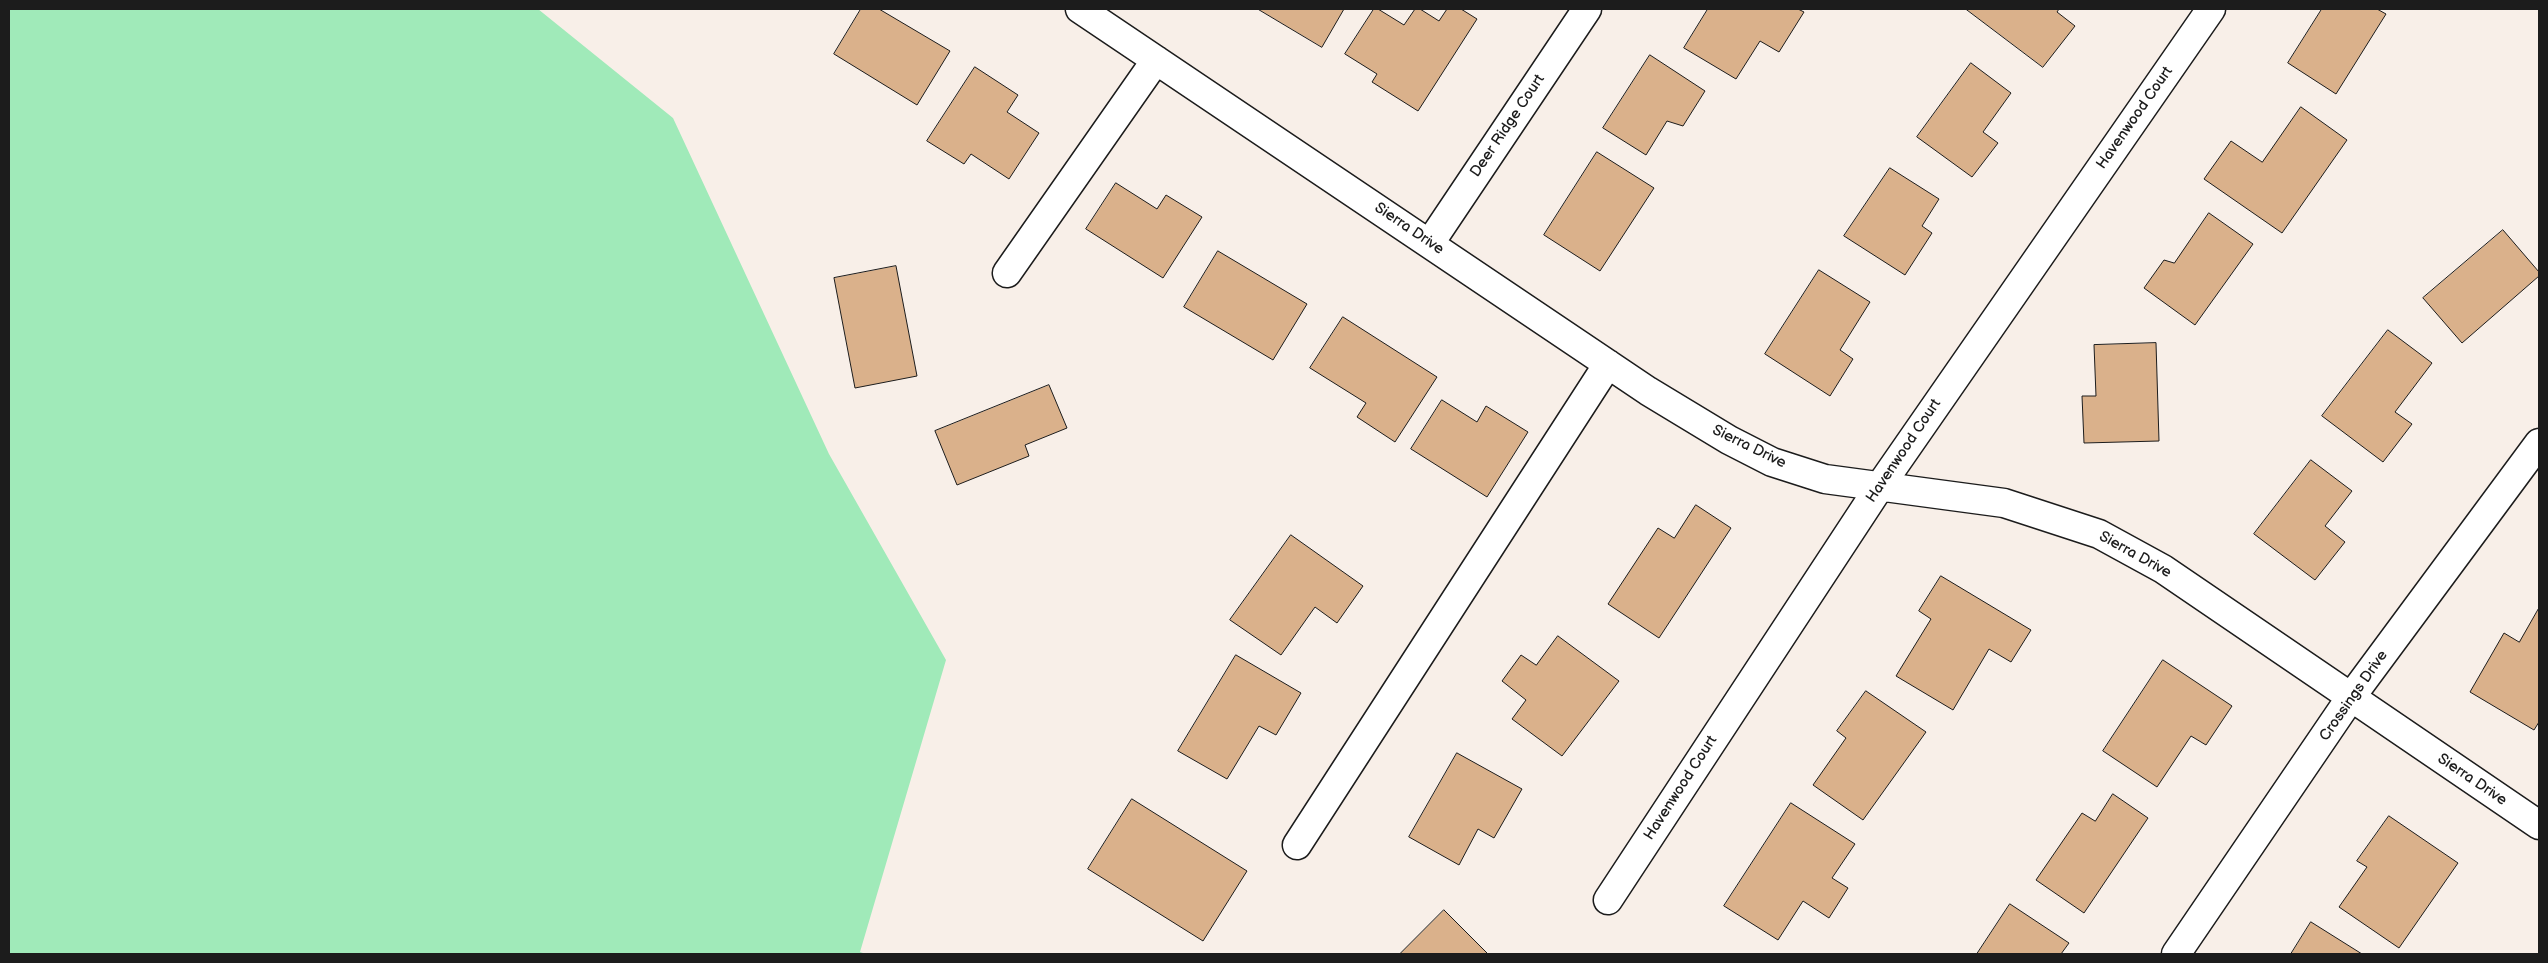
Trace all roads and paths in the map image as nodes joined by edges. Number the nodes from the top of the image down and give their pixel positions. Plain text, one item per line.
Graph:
1 (1080, 9) edge
2 (1587, 9) edge
3 (2211, 9) edge
4 (1156, 60) junction
5 (1430, 243) junction
6 (1007, 273) dead end
7 (1608, 364) junction
8 (2539, 443) edge
9 (1880, 486) junction
10 (2351, 697) junction
11 (2539, 825) edge
12 (1297, 845) dead end
13 (1608, 900) dead end
14 (2176, 954) edge

1 - 4 street, Sierra Drive
2 - 5 street, Deer Ridge Court
3 - 9 street, Havenwood Court
4 - 5 street, Sierra Drive
4 - 6 street
5 - 7 street, Sierra Drive
7 - 9 street, Sierra Drive
7 - 12 street
8 - 10 street, Crossings Drive
9 - 10 street, Sierra Drive
9 - 13 street, Havenwood Court
10 - 11 street, Sierra Drive
10 - 14 street, Crossings Drive

